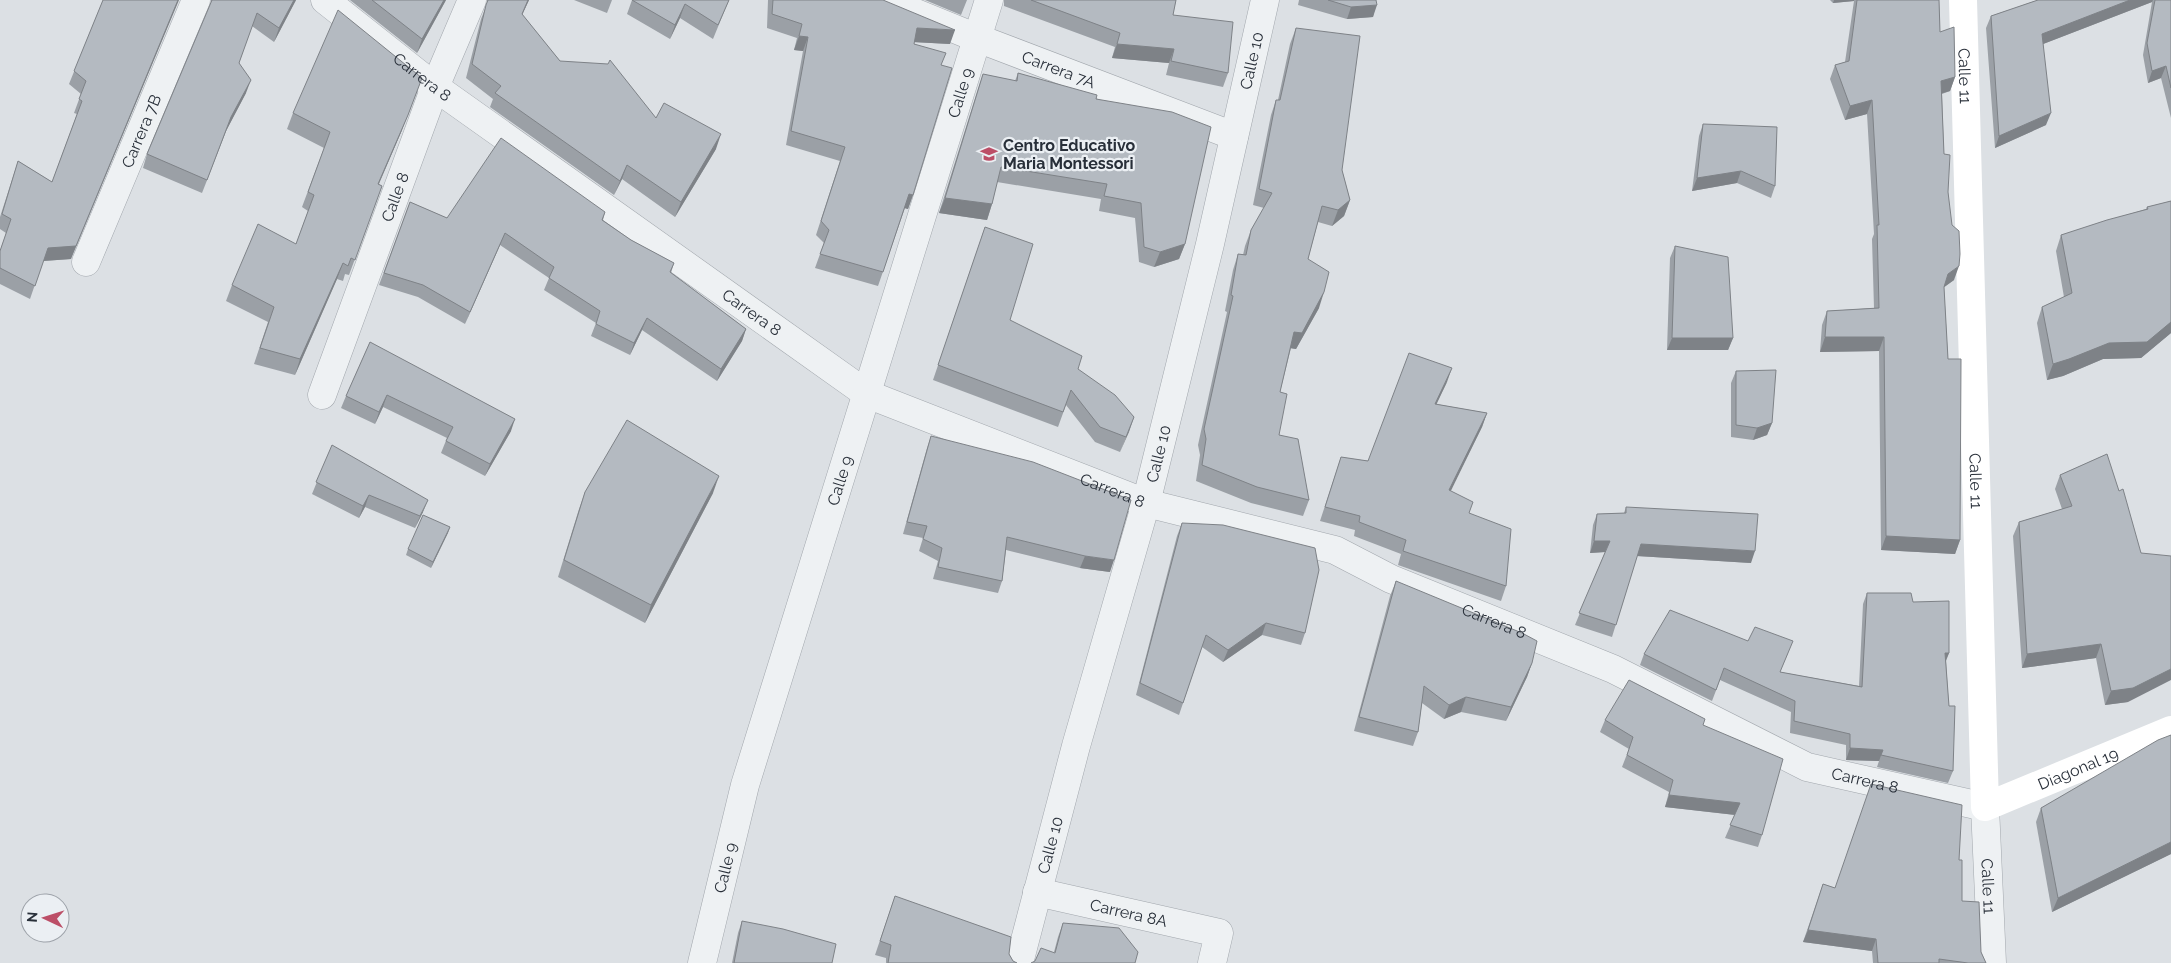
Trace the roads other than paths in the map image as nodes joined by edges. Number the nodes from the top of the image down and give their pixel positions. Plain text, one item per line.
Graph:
1 (196, 0) edge
2 (325, 0) edge
3 (472, 0) edge
4 (884, 0) edge
5 (989, 0) edge
6 (1265, 0) edge
7 (1963, 0) edge
8 (977, 38) junction
9 (435, 88) junction
10 (1234, 136) junction
11 (86, 262) dead end
12 (867, 394) junction
13 (322, 395) dead end
14 (1146, 502) junction
15 (2171, 730) edge
16 (1985, 808) junction
17 (1038, 892) junction
18 (702, 963) edge
19 (1019, 963) edge
20 (1212, 963) edge
21 (1992, 963) edge

1 - 11 street, Carrera 7B
2 - 9 street, Carrera 8
3 - 9 street, Calle 8
4 - 8 street, Carrera 7A
5 - 8 street, Calle 9
6 - 10 street, Calle 10
7 - 16 main road, Calle 11
8 - 10 street, Carrera 7A
8 - 12 street, Calle 9
9 - 12 street, Carrera 8
9 - 13 street, Calle 8
10 - 14 street, Calle 10
12 - 14 street, Carrera 8
12 - 18 street, Calle 9
14 - 16 street, Carrera 8
14 - 17 street, Calle 10
15 - 16 main road, Diagonal 19
16 - 21 street, Calle 11
17 - 19 street, Calle 10
17 - 20 street, Carrera 8A

